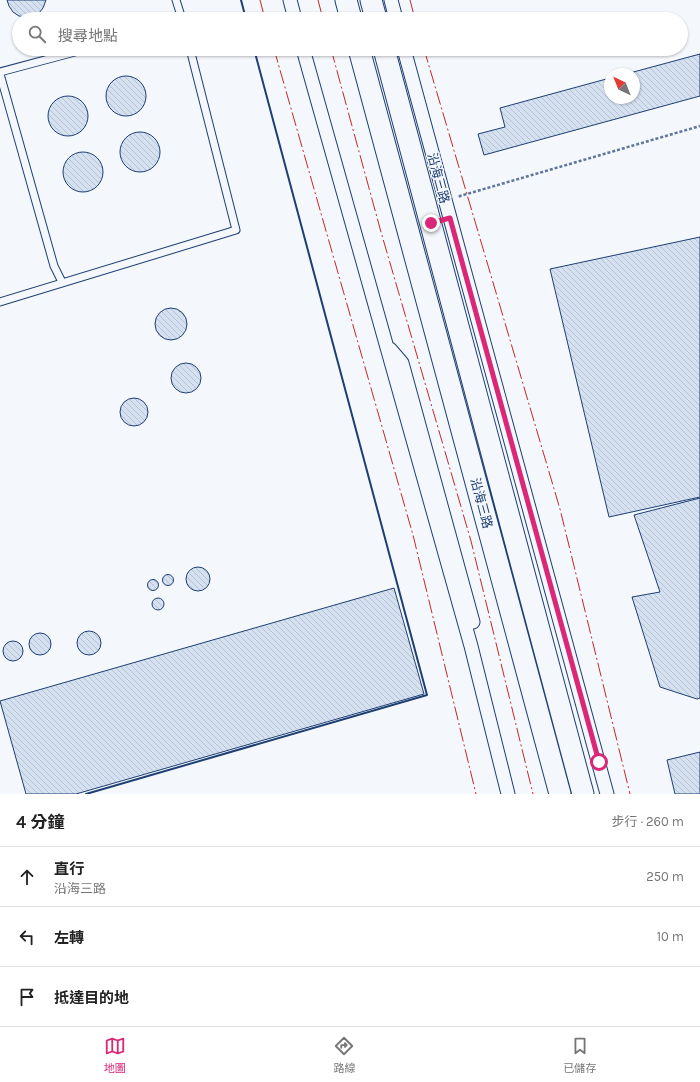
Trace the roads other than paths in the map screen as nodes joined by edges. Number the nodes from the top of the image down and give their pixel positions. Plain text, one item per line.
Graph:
1 (176, 0) edge
2 (290, 0) edge
3 (346, 0) edge
4 (371, 0) edge
5 (391, 0) edge
6 (180, 12) edge
7 (293, 12) edge
8 (349, 12) edge
9 (374, 12) edge
10 (394, 12) edge
11 (61, 56) edge
12 (192, 56) edge
13 (305, 56) edge
14 (361, 56) edge
15 (388, 56) edge
16 (404, 56) edge
17 (0, 73) edge
18 (402, 78) junction
19 (370, 88) junction
20 (441, 220) junction
21 (408, 229) junction
22 (62, 282) junction
23 (0, 302) edge
24 (388, 346) junction
25 (508, 794) edge
26 (516, 794) edge
27 (560, 794) edge
28 (583, 794) edge
29 (607, 794) edge

1 - 6 lane
2 - 7 street
3 - 8 main road
4 - 9 main road
5 - 10 street
11 - 17 lane
12 - 22 lane
13 - 24 street
14 - 19 main road, 沿海三路
15 - 18 main road, 沿海三路
16 - 18 street, 沿海三路
17 - 22 lane
18 - 19 street
18 - 20 main road, 沿海三路
19 - 21 main road, 沿海三路
20 - 21 street
20 - 28 main road, 沿海三路
20 - 29 street, 沿海三路
21 - 27 main road, 沿海三路
22 - 23 lane
24 - 25 street
24 - 26 street

